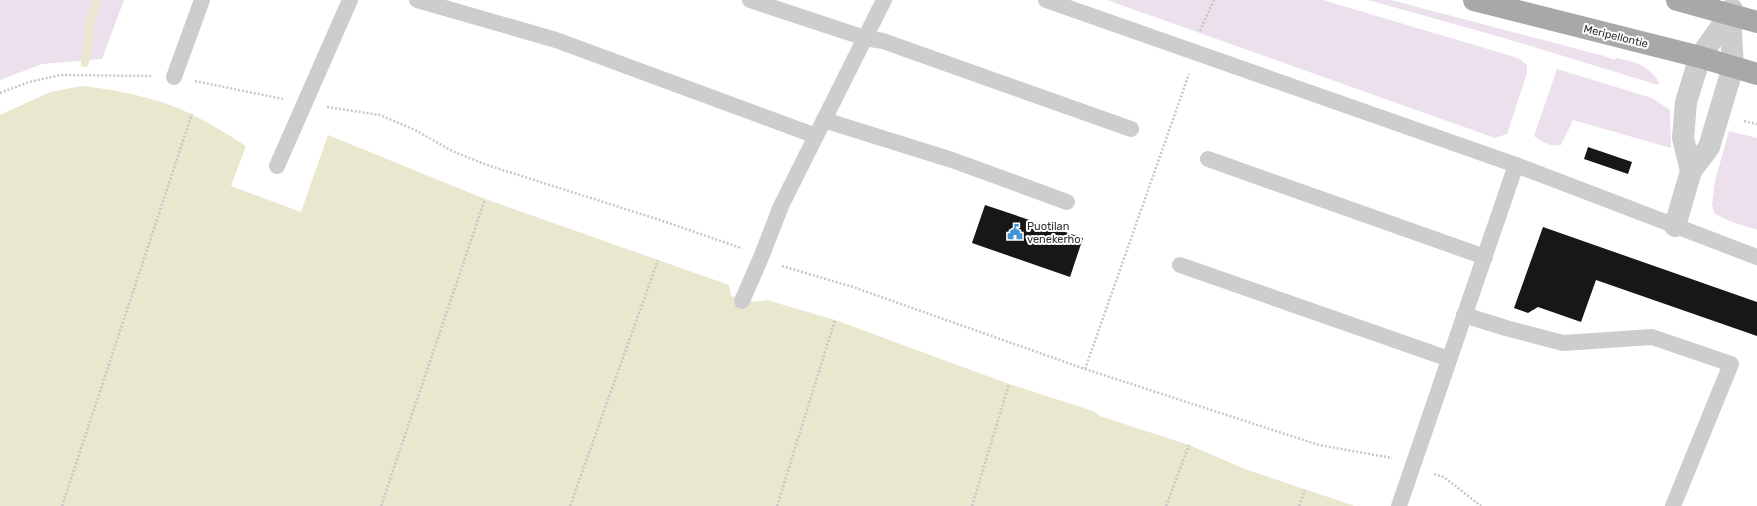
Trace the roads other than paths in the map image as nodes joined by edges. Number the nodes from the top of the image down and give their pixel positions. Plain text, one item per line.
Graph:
1 (202, 0) edge
2 (349, 0) edge
3 (417, 0) edge
4 (750, 0) edge
5 (884, 0) edge
6 (1046, 0) edge
7 (1474, 0) edge
8 (1677, 0) edge
9 (1732, 7) edge
10 (1757, 22) edge
11 (865, 38) junction
12 (1700, 57) junction
13 (1733, 67) junction
14 (1757, 74) edge
15 (174, 77) dead end
16 (824, 120) junction
17 (1131, 129) dead end
18 (816, 136) junction
19 (1208, 159) dead end
20 (1516, 165) junction
21 (277, 166) dead end
22 (1691, 171) junction
23 (1067, 202) dead end
24 (1675, 226) junction
25 (1485, 257) junction
26 (1757, 257) edge
27 (1180, 265) dead end
28 (742, 301) dead end
29 (1464, 315) junction
30 (1449, 359) junction
31 (1399, 506) edge
32 (1673, 506) edge

1 - 15 lane
2 - 21 lane
3 - 18 lane
4 - 11 lane
5 - 11 lane
6 - 20 lane
7 - 12 main road, Meripellontie
8 - 9 main road
9 - 10 main road
9 - 12 street
9 - 13 street
11 - 16 lane
11 - 17 lane
12 - 13 main road, Meripellontie
12 - 22 street
13 - 14 main road, Meripellontie
13 - 22 street
16 - 18 lane
16 - 23 lane
18 - 28 lane
19 - 25 lane
20 - 24 lane
20 - 25 lane
22 - 24 street
24 - 26 lane
25 - 29 lane
27 - 30 lane
29 - 30 lane
29 - 32 lane
30 - 31 lane

